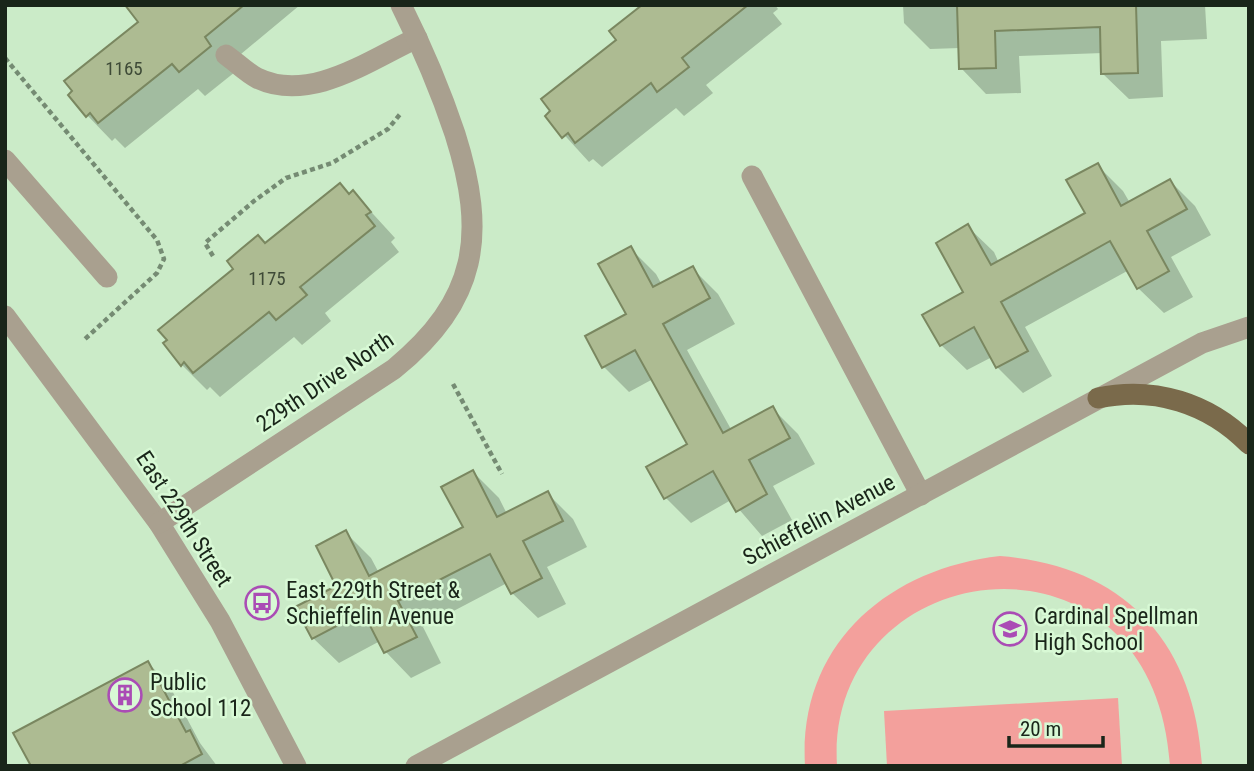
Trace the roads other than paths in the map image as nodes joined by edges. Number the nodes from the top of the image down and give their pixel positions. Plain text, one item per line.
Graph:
1 (401, 5) edge
2 (417, 38) junction
3 (226, 55) dead end
4 (5, 160) edge
5 (751, 176) dead end
6 (107, 277) dead end
7 (5, 316) edge
8 (1249, 327) edge
9 (1098, 398) junction
10 (1249, 444) edge
11 (921, 495) junction
12 (159, 523) junction
13 (296, 766) edge
14 (416, 766) edge

1 - 2 street, 229th Drive North
2 - 3 street
2 - 12 street, 229th Drive North
4 - 6 street
5 - 11 street
7 - 12 street, East 229th Street
8 - 9 street, Schieffelin Avenue
9 - 10 main road
9 - 11 street, Schieffelin Avenue
11 - 14 street, Schieffelin Avenue
12 - 13 street, East 229th Street

